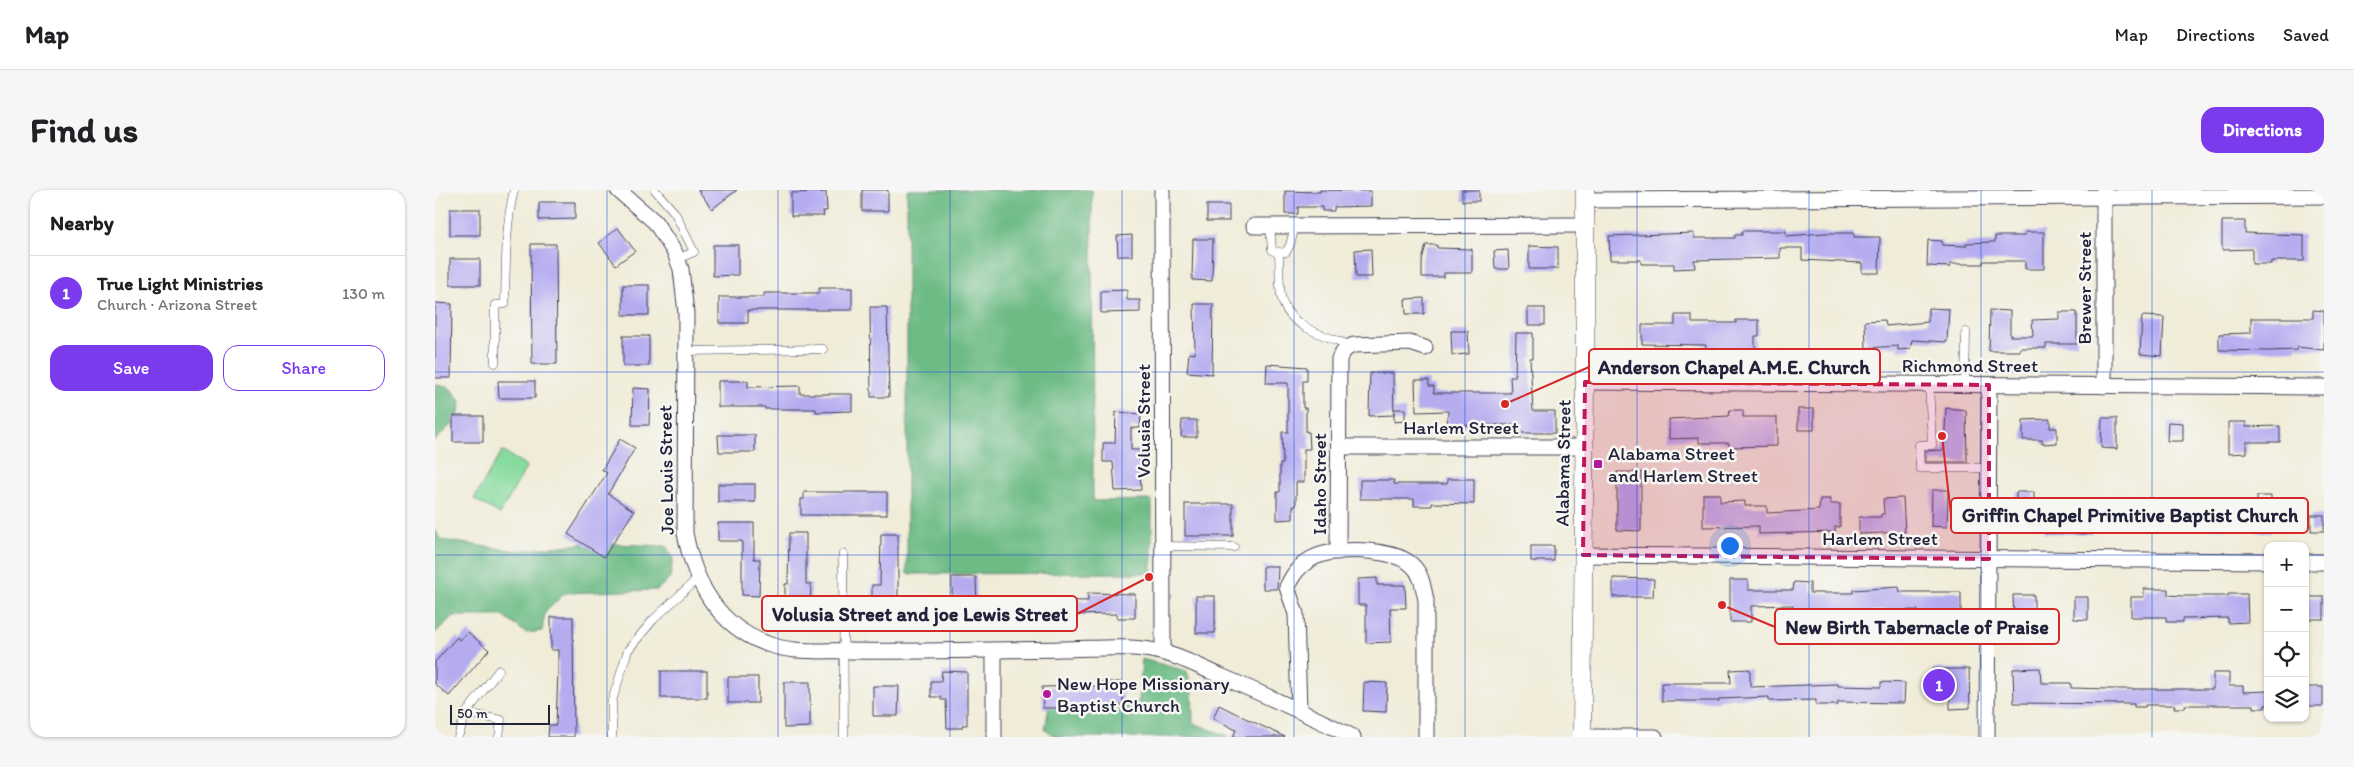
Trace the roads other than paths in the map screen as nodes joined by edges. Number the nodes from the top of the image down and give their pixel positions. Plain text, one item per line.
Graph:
1 (514, 190) edge
2 (618, 190) edge
3 (655, 190) edge
4 (1162, 190) edge
5 (2104, 194) edge
6 (1585, 195) edge
7 (2324, 196) edge
8 (1585, 225) junction
9 (1254, 226) dead end
10 (1270, 226) junction
11 (1295, 226) junction
12 (1279, 252) junction
13 (677, 259) junction
14 (1966, 332) dead end
15 (1349, 346) junction
16 (1425, 348) dead end
17 (823, 349) dead end
18 (686, 351) junction
19 (495, 363) dead end
20 (1585, 382) junction
21 (1929, 384) junction
22 (1965, 385) junction
23 (1989, 385) junction
24 (2104, 386) junction
25 (2324, 387) edge
26 (1339, 447) junction
27 (1584, 447) junction
28 (1989, 468) junction
29 (1163, 546) junction
30 (1234, 547) dead end
31 (1338, 552) junction
32 (843, 554) dead end
33 (1583, 555) junction
34 (1989, 559) junction
35 (2264, 561) edge
36 (2309, 562) edge
37 (2324, 562) edge
38 (698, 578) junction
39 (994, 650) junction
40 (843, 651) junction
41 (1163, 652) junction
42 (499, 670) dead end
43 (1299, 710) junction
44 (466, 713) junction
45 (459, 737) edge
46 (499, 737) edge
47 (612, 737) edge
48 (844, 737) edge
49 (994, 737) edge
50 (1353, 737) edge
51 (1426, 737) edge
52 (1582, 737) edge
53 (1655, 737) edge
54 (1987, 737) edge

1 - 19 lane
2 - 13 street, Joe Louis Street
3 - 13 lane
4 - 29 street, Volusia Street
5 - 6 street
5 - 7 street
5 - 24 street, Brewer Street
6 - 8 street, Alabama Street
8 - 11 street
8 - 20 street, Alabama Street
9 - 10 street
10 - 11 street
10 - 12 lane
11 - 12 lane
12 - 15 lane
13 - 18 street, Joe Louis Street
14 - 22 lane
15 - 16 street
15 - 26 street, Idaho Street
17 - 18 lane
18 - 38 street, Joe Louis Street
20 - 21 street, Richmond Street
20 - 27 street, Alabama Street
21 - 22 street, Richmond Street
21 - 28 lane
22 - 23 street, Richmond Street
23 - 24 street, Richmond Street
23 - 28 street
24 - 25 street, Richmond Street
26 - 27 street, Harlem Street
26 - 31 street, Idaho Street
27 - 33 street, Alabama Street
28 - 34 street
29 - 30 lane
29 - 41 street, Volusia Street
31 - 43 street
31 - 51 street, Idaho Street
32 - 40 lane
33 - 34 street, Harlem Street
33 - 52 street, Alabama Street
34 - 35 street, Harlem Street
34 - 54 street
36 - 37 street
38 - 40 street, Joe Louis Street
38 - 47 lane
39 - 40 street, Joe Louis Street
39 - 41 street, Joe Louis Street
39 - 49 street
40 - 48 lane
41 - 43 street, Joe Louis Street
42 - 44 lane
43 - 50 street, Joe Louis Street
44 - 45 lane
44 - 46 lane
52 - 53 street

